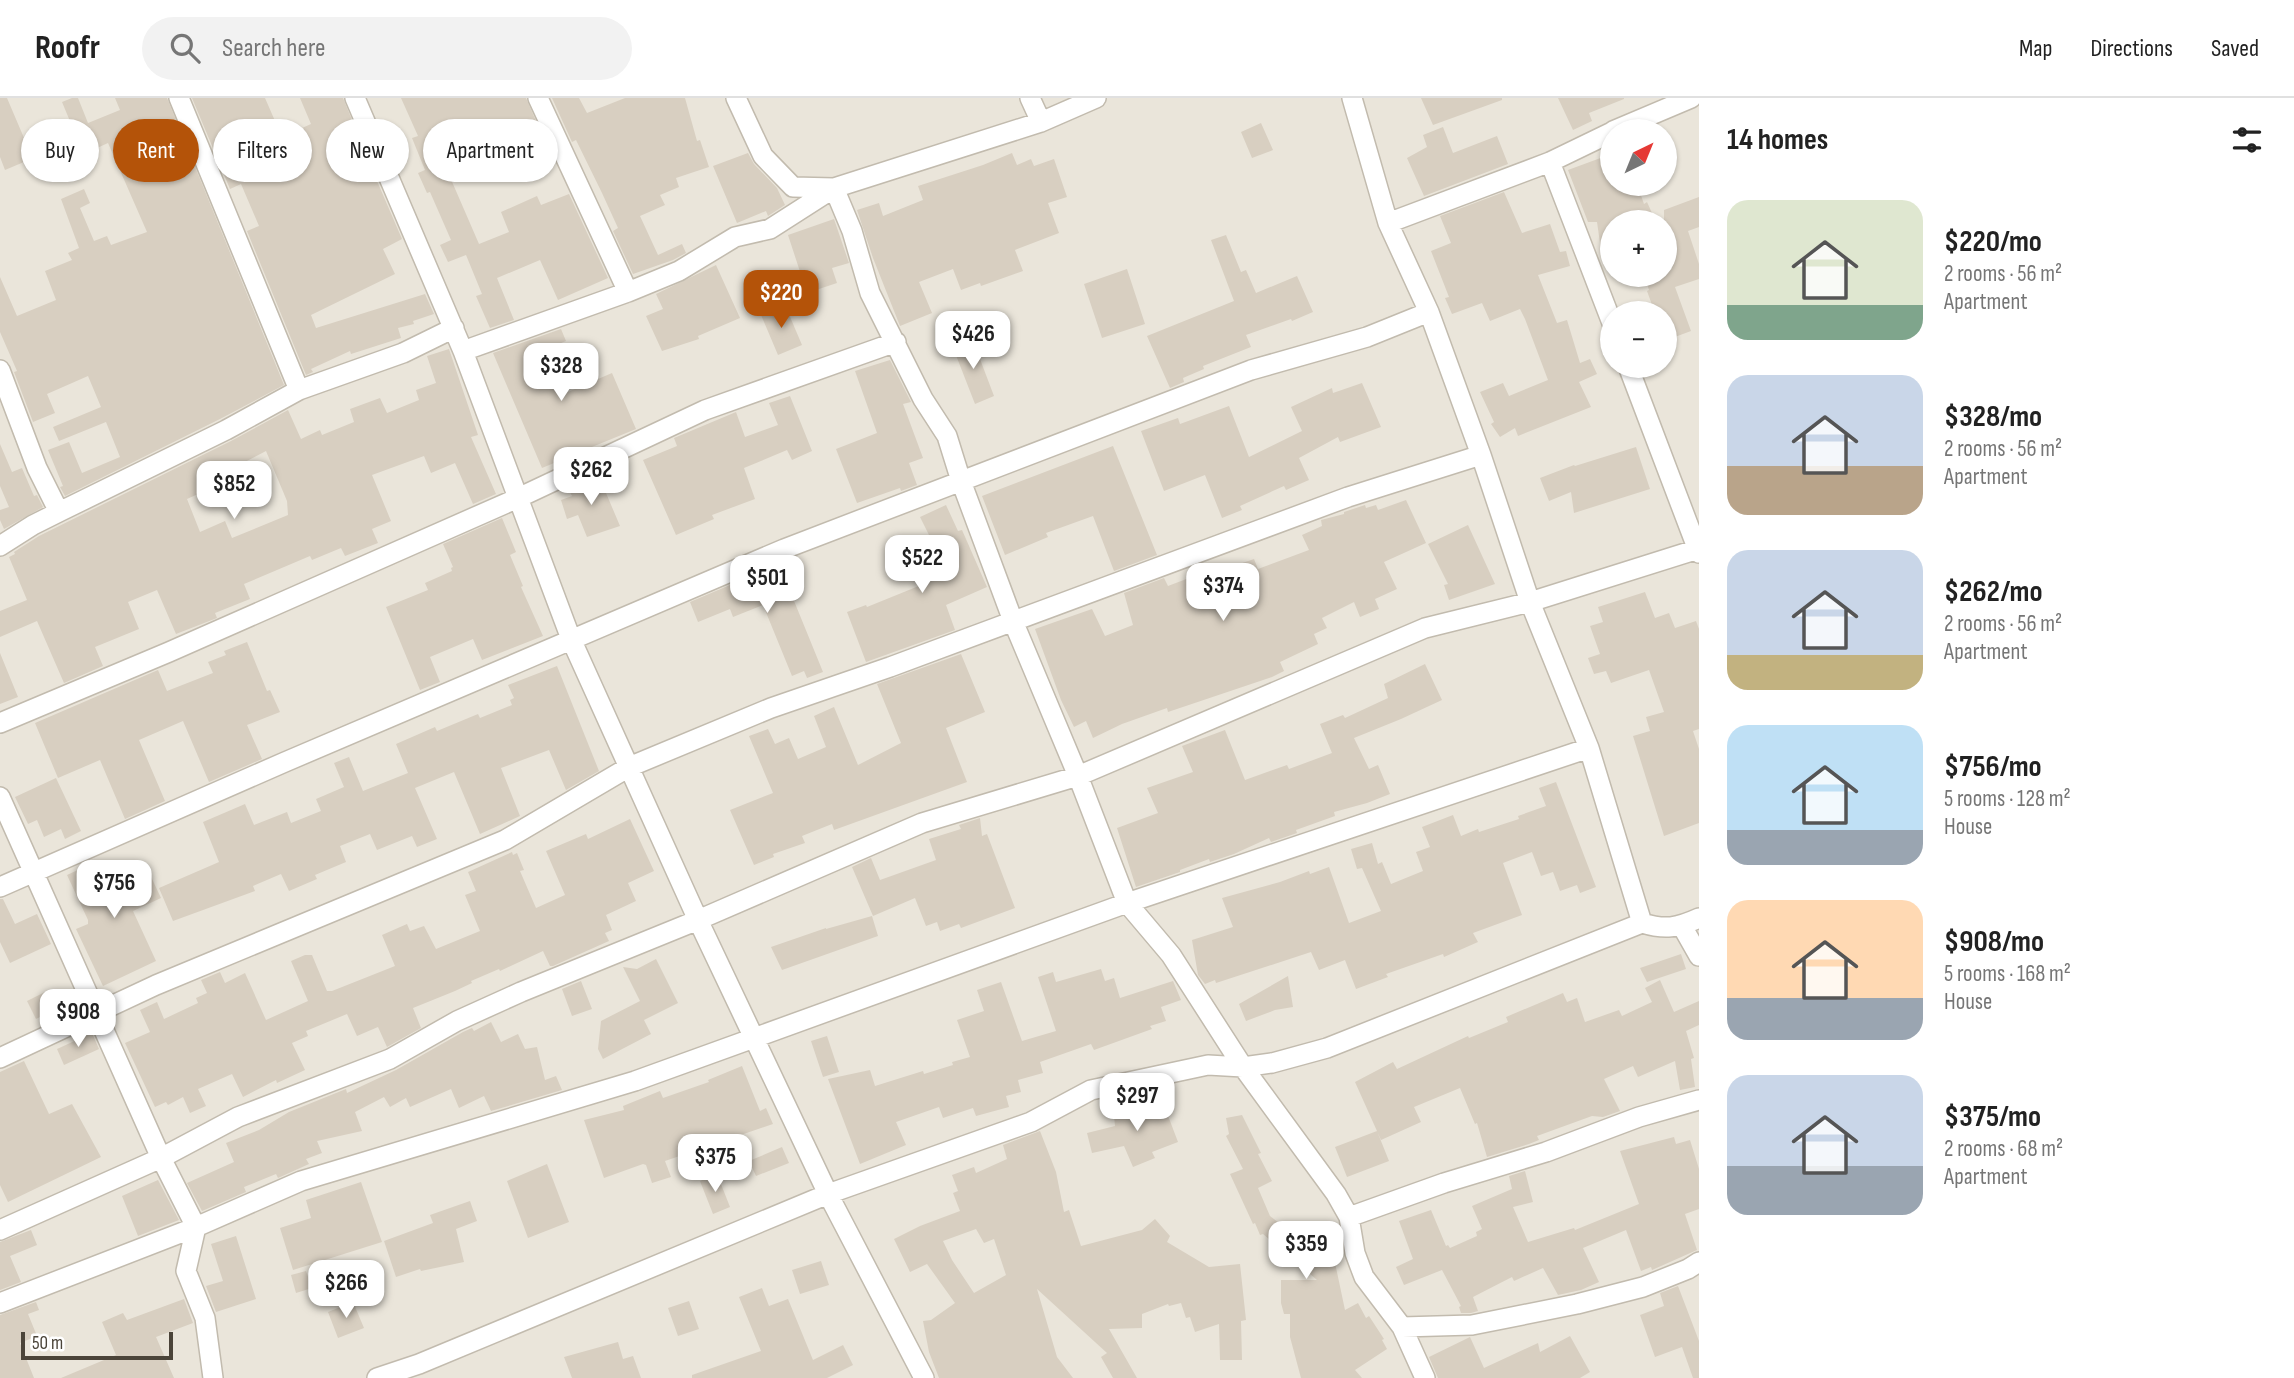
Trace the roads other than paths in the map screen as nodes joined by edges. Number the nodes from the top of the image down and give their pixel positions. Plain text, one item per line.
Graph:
1 (180, 98) edge
2 (355, 98) edge
3 (538, 98) edge
4 (736, 98) edge
5 (1030, 98) edge
6 (1096, 98) edge
7 (1352, 98) edge
8 (1691, 98) edge
9 (1641, 119) edge
10 (1041, 122) junction
11 (1600, 137) edge
12 (1550, 162) junction
13 (834, 188) junction
14 (1388, 223) junction
15 (628, 292) junction
16 (1604, 301) edge
17 (1429, 312) junction
18 (454, 328) junction
19 (896, 342) junction
20 (463, 351) junction
21 (0, 370) edge
22 (1633, 378) edge
23 (299, 390) junction
24 (1481, 455) junction
25 (961, 481) junction
26 (518, 498) junction
27 (59, 512) junction
28 (0, 546) edge
29 (1698, 551) edge
30 (1530, 602) junction
31 (1013, 621) junction
32 (571, 639) junction
33 (0, 723) edge
34 (1590, 748) junction
35 (629, 767) junction
36 (1078, 776) junction
37 (0, 797) edge
38 (34, 873) junction
39 (0, 887) edge
40 (1127, 903) junction
41 (698, 919) junction
42 (1690, 922) edge
43 (1642, 923) junction
44 (1699, 956) edge
45 (96, 1013) junction
46 (753, 1038) junction
47 (0, 1058) edge
48 (1242, 1068) junction
49 (1699, 1100) edge
50 (161, 1158) junction
51 (828, 1194) junction
52 (1349, 1217) junction
53 (196, 1227) junction
54 (0, 1230) edge
55 (1699, 1262) edge
56 (0, 1303) edge
57 (1402, 1327) junction
58 (386, 1377) edge
59 (213, 1378) edge
60 (924, 1378) edge
61 (1425, 1378) edge

1 - 23 street
2 - 18 street
3 - 15 street
4 - 13 street
5 - 10 street
6 - 10 street
7 - 14 street
8 - 9 street
10 - 13 street
11 - 12 street
12 - 14 street
12 - 16 street
13 - 15 street
13 - 19 street
14 - 17 street
15 - 20 street
17 - 24 street
17 - 25 street
18 - 20 street
18 - 23 street
19 - 25 street
19 - 26 street
20 - 26 street
21 - 27 street
22 - 29 street
23 - 27 street
24 - 30 street
24 - 31 street
25 - 31 street
25 - 32 street
26 - 32 street
26 - 33 street
27 - 28 street
29 - 30 street
30 - 34 street
30 - 36 street
31 - 35 street
31 - 36 street
32 - 35 street
32 - 38 street
34 - 40 street
34 - 43 street
35 - 41 street
35 - 45 street
36 - 40 street
36 - 41 street
37 - 38 street
38 - 39 street
38 - 45 street
40 - 46 street
40 - 48 street
41 - 46 street
41 - 50 street
42 - 43 street
42 - 44 street
43 - 48 street
45 - 47 street
45 - 50 street
46 - 51 street
46 - 53 street
48 - 51 street
48 - 52 street
49 - 52 street
50 - 53 street
50 - 54 street
51 - 58 street
51 - 60 street
52 - 57 street
53 - 56 street
53 - 59 street
55 - 57 street
57 - 61 street

